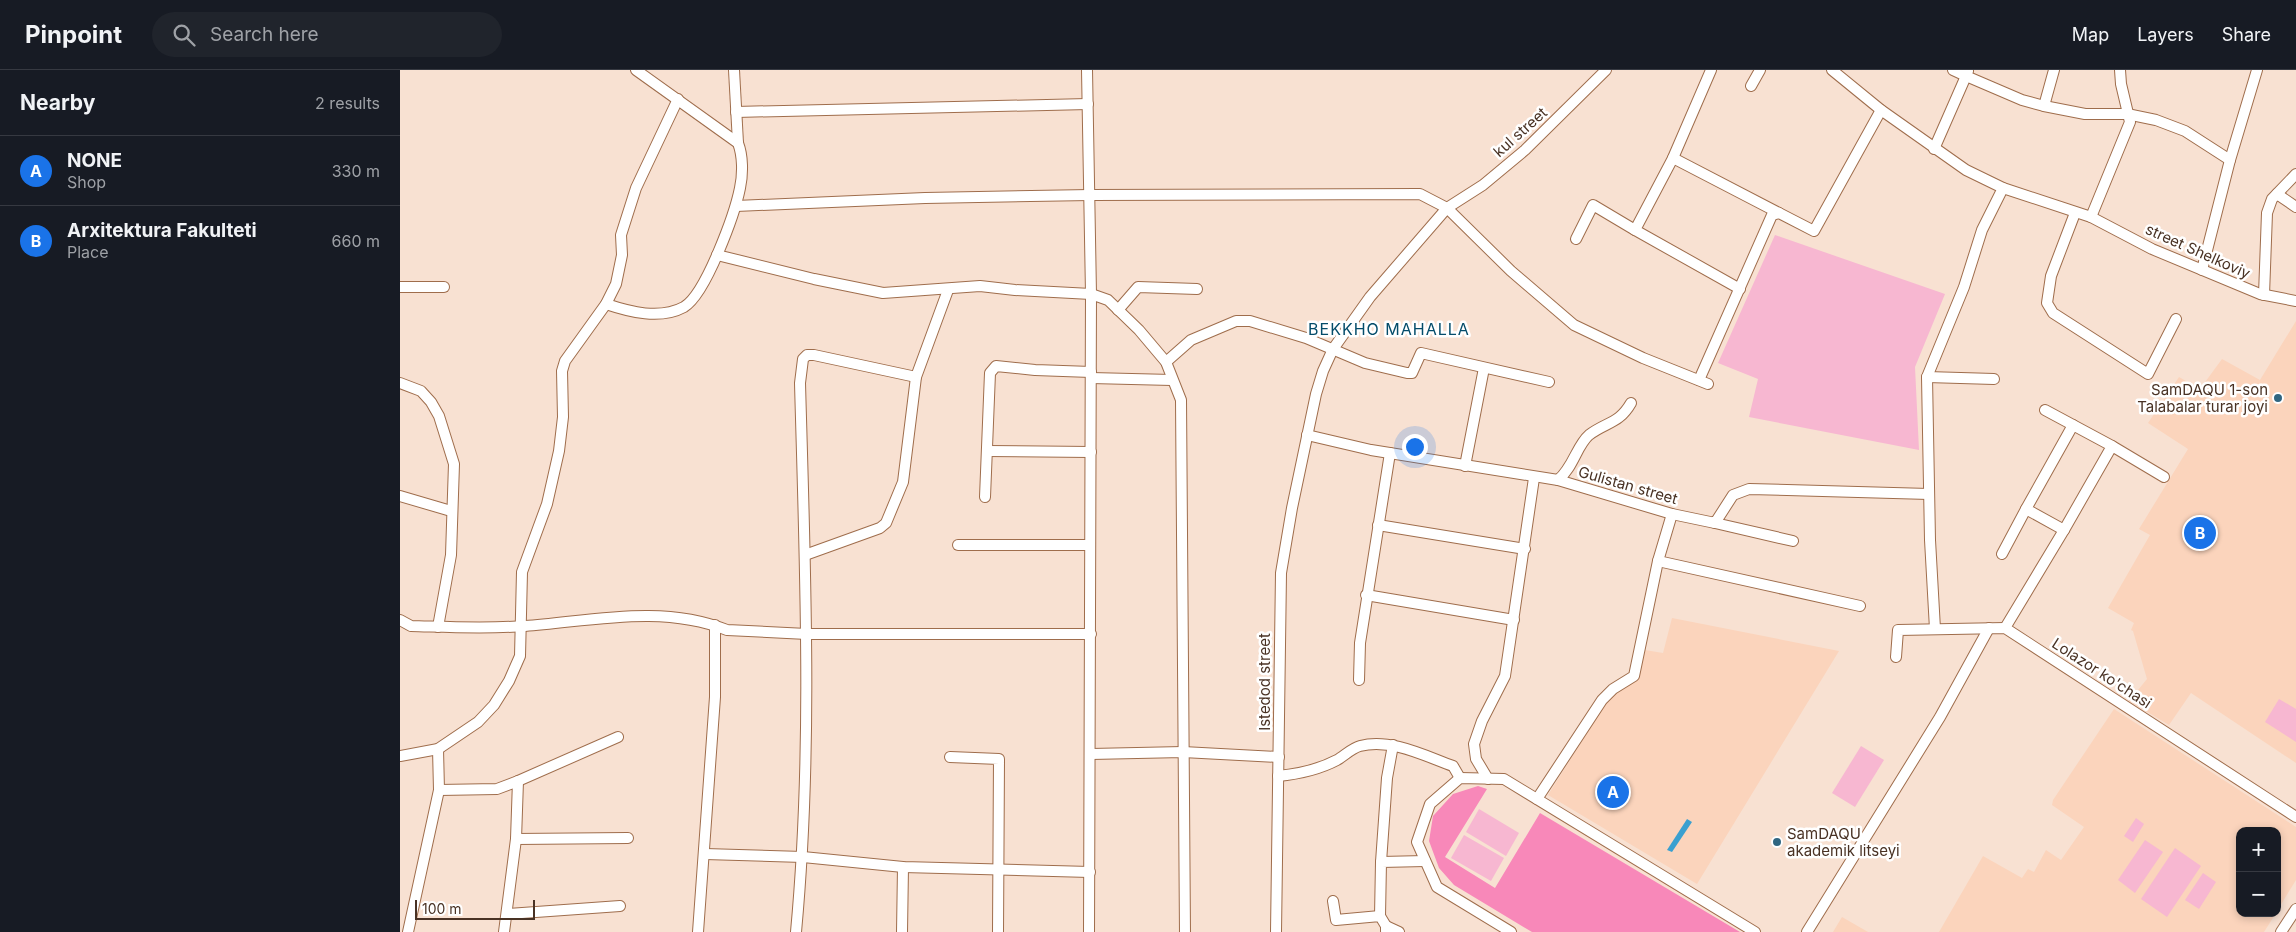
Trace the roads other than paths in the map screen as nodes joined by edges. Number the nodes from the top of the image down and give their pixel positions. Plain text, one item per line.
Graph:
1 (636, 70) edge
2 (734, 70) edge
3 (1087, 70) edge
4 (1606, 70) edge
5 (1711, 70) edge
6 (1760, 70) edge
7 (1832, 70) edge
8 (1953, 70) edge
9 (2054, 70) edge
10 (2120, 70) edge
11 (2257, 70) edge
12 (1968, 73) edge
13 (1751, 86) dead end
14 (678, 99) junction
15 (1088, 104) junction
16 (2044, 106) junction
17 (1881, 110) junction
18 (736, 112) junction
19 (2127, 114) junction
20 (738, 142) junction
21 (1934, 149) junction
22 (1673, 158) junction
23 (2230, 160) junction
24 (2296, 174) edge
25 (2003, 188) junction
26 (2278, 194) junction
27 (1090, 195) junction
28 (736, 206) junction
29 (2296, 207) edge
30 (1447, 208) junction
31 (1779, 213) junction
32 (2075, 213) junction
33 (2091, 217) junction
34 (1635, 230) junction
35 (1576, 239) dead end
36 (717, 255) junction
37 (2202, 270) junction
38 (400, 287) edge
39 (444, 287) dead end
40 (1197, 289) dead end
41 (1740, 289) junction
42 (948, 290) junction
43 (1091, 294) junction
44 (2264, 295) junction
45 (2296, 301) edge
46 (606, 304) junction
47 (1118, 310) junction
48 (2176, 319) dead end
49 (1332, 349) junction
50 (1166, 362) junction
51 (1484, 368) junction
52 (1091, 375) junction
53 (916, 376) junction
54 (1927, 377) junction
55 (1994, 378) dead end
56 (1172, 380) junction
57 (1549, 382) dead end
58 (400, 383) edge
59 (1631, 403) dead end
60 (2045, 410) dead end
61 (2073, 425) junction
62 (1307, 436) junction
63 (2112, 446) junction
64 (987, 451) junction
65 (1091, 452) junction
66 (1390, 453) junction
67 (1465, 466) junction
68 (2164, 477) dead end
69 (1534, 478) junction
70 (1558, 480) junction
71 (1929, 494) junction
72 (400, 496) edge
73 (985, 497) dead end
74 (2026, 509) junction
75 (452, 511) junction
76 (1672, 514) junction
77 (1715, 523) junction
78 (1378, 525) junction
79 (2064, 530) junction
80 (1793, 541) dead end
81 (958, 545) dead end
82 (1090, 546) junction
83 (1525, 549) junction
84 (2002, 554) dead end
85 (805, 555) junction
86 (1658, 561) junction
87 (1366, 595) junction
88 (1860, 606) dead end
89 (400, 620) edge
90 (1514, 620) junction
91 (715, 625) junction
92 (522, 626) junction
93 (438, 627) junction
94 (1989, 628) junction
95 (2005, 628) junction
96 (1935, 629) junction
97 (807, 634) junction
98 (1091, 634) junction
99 (1896, 658) dead end
100 (1359, 680) dead end
101 (618, 737) dead end
102 (1393, 745) junction
103 (438, 749) junction
104 (1183, 752) junction
105 (1090, 754) junction
106 (400, 756) edge
107 (950, 757) dead end
108 (1279, 757) junction
109 (1278, 776) junction
110 (1460, 778) junction
111 (1488, 779) junction
112 (518, 781) junction
113 (438, 790) junction
114 (1537, 799) junction
115 (2296, 817) edge
116 (516, 838) junction
117 (628, 838) dead end
118 (705, 854) junction
119 (803, 857) junction
120 (1425, 861) junction
121 (1381, 862) junction
122 (903, 867) junction
123 (1000, 870) junction
124 (1090, 872) junction
125 (1333, 901) dead end
126 (620, 906) dead end
127 (2296, 909) edge
128 (507, 914) junction
129 (1380, 916) junction
130 (1386, 929) edge
131 (1508, 931) edge
132 (408, 932) edge
133 (504, 932) edge
134 (698, 932) edge
135 (796, 932) edge
136 (902, 932) edge
137 (998, 932) edge
138 (1089, 932) edge
139 (1185, 932) edge
140 (1276, 932) edge
141 (1399, 932) edge
142 (1755, 932) edge
143 (1807, 932) edge
144 (2281, 932) edge

1 - 14 street
2 - 18 street
3 - 15 street
4 - 30 street, kul street
5 - 22 street
6 - 13 street
7 - 17 street, street Shelkoviy
8 - 12 street
9 - 16 street
10 - 19 street
11 - 23 street
12 - 16 street
12 - 21 street
14 - 20 street
14 - 46 street
15 - 18 street
15 - 27 street
16 - 19 street
17 - 21 street, street Shelkoviy
17 - 31 street
18 - 20 street
19 - 23 street
19 - 33 street
20 - 28 street
21 - 25 street, street Shelkoviy
22 - 31 street
22 - 34 street
23 - 37 street
24 - 26 street
25 - 32 street, street Shelkoviy
25 - 54 street
26 - 29 street
26 - 44 street
27 - 28 street
27 - 30 street
27 - 43 street
28 - 36 street
30 - 41 street
30 - 49 street, kul street
31 - 41 street
32 - 33 street, street Shelkoviy
32 - 48 street
33 - 37 street, street Shelkoviy
34 - 35 street
34 - 41 street
36 - 42 street
36 - 46 street
37 - 44 street, street Shelkoviy
38 - 39 street
40 - 47 street
42 - 43 street
42 - 53 street
43 - 47 street
43 - 52 street
44 - 45 street, street Shelkoviy
46 - 92 street
47 - 50 street
49 - 50 street
49 - 51 street
49 - 62 street, Istedod street
50 - 56 street
51 - 57 street
51 - 67 street
52 - 56 street
52 - 64 street
52 - 65 street
53 - 85 street
53 - 85 street
54 - 55 street
54 - 71 street
56 - 104 street
58 - 75 street
59 - 70 street
60 - 61 street
61 - 63 street
61 - 74 street
62 - 66 street, Gulistan street
62 - 108 street, Istedod street
63 - 68 street
63 - 79 street
64 - 65 street
64 - 73 street
65 - 82 street
66 - 67 street, Gulistan street
66 - 78 street
67 - 69 street, Gulistan street
69 - 70 street, Gulistan street
69 - 83 street
70 - 76 street, Gulistan street
71 - 77 street
71 - 96 street
72 - 75 street
74 - 79 street
74 - 84 street
75 - 93 street
76 - 77 street, Gulistan street
76 - 86 street
77 - 80 street, Gulistan street
78 - 83 street
78 - 87 street
79 - 95 street
81 - 82 street
82 - 98 street
83 - 90 street
85 - 97 street
86 - 88 street
86 - 114 street
87 - 90 street
87 - 100 street
89 - 93 street
90 - 111 street
91 - 92 street
91 - 97 street
91 - 118 street
92 - 93 street
92 - 103 street
94 - 95 street
94 - 96 street
94 - 143 street
95 - 115 street, Lolazor ko'chasi
96 - 99 street
97 - 98 street
97 - 119 street
98 - 105 street
101 - 112 street
102 - 109 street
102 - 110 street
102 - 121 street
103 - 106 street
103 - 113 street
104 - 105 street
104 - 108 street
104 - 139 street
105 - 124 street
107 - 123 street
108 - 109 street, Istedod street
109 - 140 street, Istedod street
110 - 111 street
110 - 120 street
111 - 114 street
112 - 113 street
112 - 116 street
113 - 132 street
114 - 142 street
116 - 117 street
116 - 128 street
118 - 119 street
118 - 134 street
119 - 122 street
119 - 135 street
120 - 121 street
120 - 131 street
121 - 129 street
122 - 123 street
122 - 136 street
123 - 124 street
123 - 137 street
124 - 138 street
125 - 129 street
126 - 128 street
127 - 144 street
128 - 133 street
129 - 130 street
130 - 141 street

